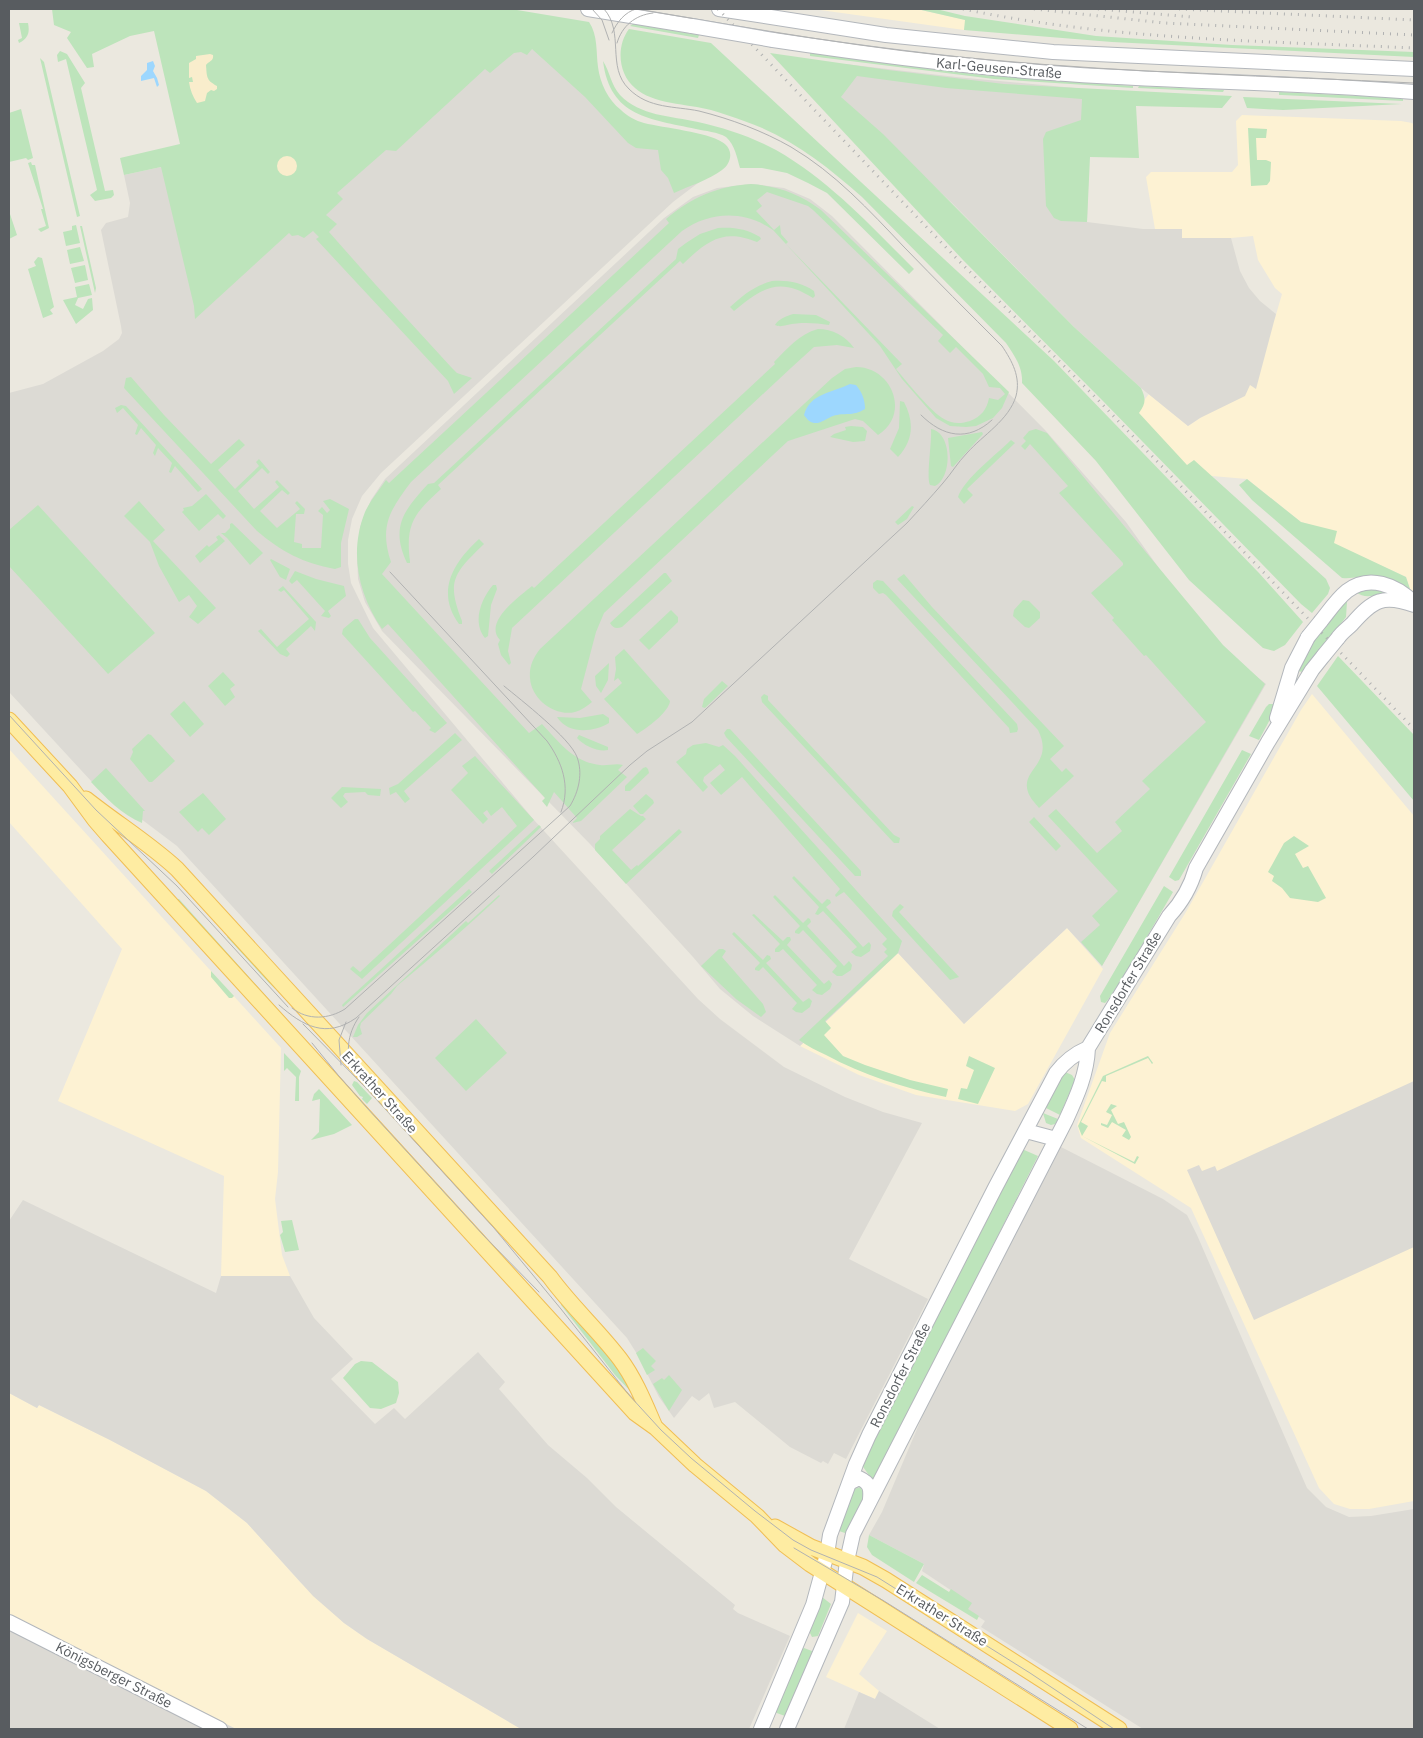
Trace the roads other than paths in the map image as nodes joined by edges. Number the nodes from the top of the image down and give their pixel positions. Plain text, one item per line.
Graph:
1 (588, 9) edge
2 (719, 9) edge
3 (1414, 69) edge
4 (1414, 92) edge
5 (1414, 604) edge
6 (9, 720) edge
7 (1268, 742) junction
8 (70, 786) junction
9 (1088, 1048) junction
10 (1026, 1131) junction
11 (1056, 1139) junction
12 (656, 1428) junction
13 (849, 1483) junction
14 (870, 1500) junction
15 (757, 1516) junction
16 (830, 1534) junction
17 (811, 1548) junction
18 (827, 1554) junction
19 (847, 1561) junction
20 (823, 1572) junction
21 (844, 1586) junction
22 (859, 1597) junction
23 (842, 1602) junction
24 (9, 1622) edge
25 (804, 1629) junction
26 (824, 1641) junction
27 (763, 1725) edge
28 (220, 1729) edge
29 (787, 1729) edge
30 (1070, 1729) edge
31 (1119, 1729) edge

1 - 4 main road, Karl-Geusen-Straße, bridge
2 - 3 main road, Karl-Geusen-Straße
5 - 7 main road, Ronsdorfer Straße, bridge
5 - 7 main road, Ronsdorfer Straße, bridge
6 - 8 main road, Erkrather Straße
7 - 9 main road, Ronsdorfer Straße
8 - 12 main road, Erkrather Straße
8 - 12 main road, Erkrather Straße
9 - 10 main road, Ronsdorfer Straße
9 - 11 main road, Ronsdorfer Straße
10 - 11 main road
10 - 13 main road, Ronsdorfer Straße
11 - 14 main road, Ronsdorfer Straße
12 - 15 main road, Erkrather Straße
13 - 14 main road
13 - 16 main road, Ronsdorfer Straße
14 - 19 main road, Ronsdorfer Straße
15 - 17 main road, Erkrather Straße
15 - 20 main road, Erkrather Straße
16 - 17 main road
16 - 18 main road, Ronsdorfer Straße
17 - 18 main road, Erkrather Straße
18 - 19 main road, Erkrather Straße
18 - 20 main road, Ronsdorfer Straße
18 - 21 main road
19 - 21 main road, Ronsdorfer Straße
19 - 31 main road, Erkrather Straße
20 - 21 main road, Erkrather Straße
20 - 25 main road, Ronsdorfer Straße
21 - 22 main road, Erkrather Straße
21 - 23 main road, Ronsdorfer Straße
22 - 23 main road
22 - 30 main road, Erkrather Straße
23 - 26 main road, Ronsdorfer Straße
24 - 28 main road, Königsberger Straße
25 - 26 main road
25 - 27 main road, Ronsdorfer Straße
26 - 29 main road, Ronsdorfer Straße
27 - 29 main road

